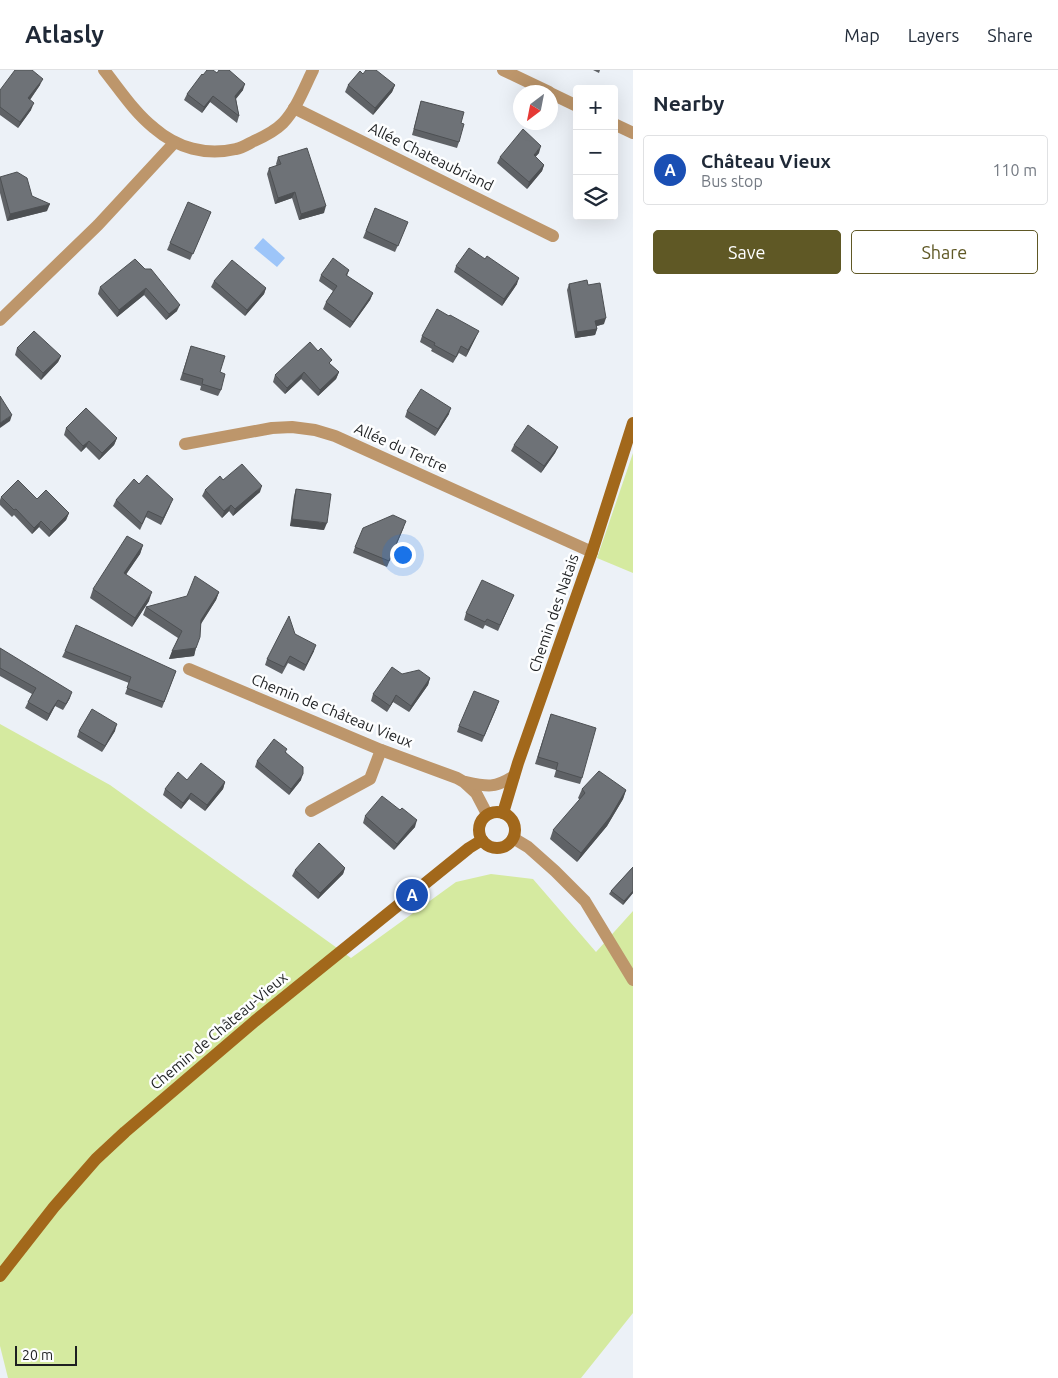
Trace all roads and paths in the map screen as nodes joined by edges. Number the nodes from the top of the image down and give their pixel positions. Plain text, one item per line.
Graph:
1 (104, 70) edge
2 (313, 70) edge
3 (503, 70) edge
4 (534, 85) edge
5 (558, 97) edge
6 (573, 104) edge
7 (294, 108) junction
8 (618, 126) edge
9 (633, 133) edge
10 (174, 143) junction
11 (553, 236) dead end
12 (0, 320) edge
13 (633, 423) edge
14 (185, 444) dead end
15 (592, 552) junction
16 (189, 669) dead end
17 (381, 750) junction
18 (514, 776) junction
19 (464, 782) junction
20 (311, 811) dead end
21 (503, 813) junction
22 (488, 814) junction
23 (513, 838) junction
24 (482, 840) junction
25 (633, 980) edge
26 (1, 1276) edge

1 - 10 street
2 - 7 street
3 - 4 street
5 - 6 street
7 - 10 street
7 - 11 street, Allée Chateaubriand
8 - 9 street
10 - 12 street
13 - 15 street, Chemin des Natais
14 - 15 street, Allée du Tertre
15 - 18 street, Chemin des Natais
16 - 17 street, Chemin de Château Vieux
17 - 19 street, Chemin de Château Vieux
17 - 20 street
18 - 19 street, Chemin de Château Vieux
18 - 21 street, Chemin des Natais
19 - 22 street, Chemin de Château Vieux
21 - 22 street
21 - 23 street
22 - 24 street
23 - 24 street
23 - 25 street
24 - 26 street, Chemin de Château-Vieux

